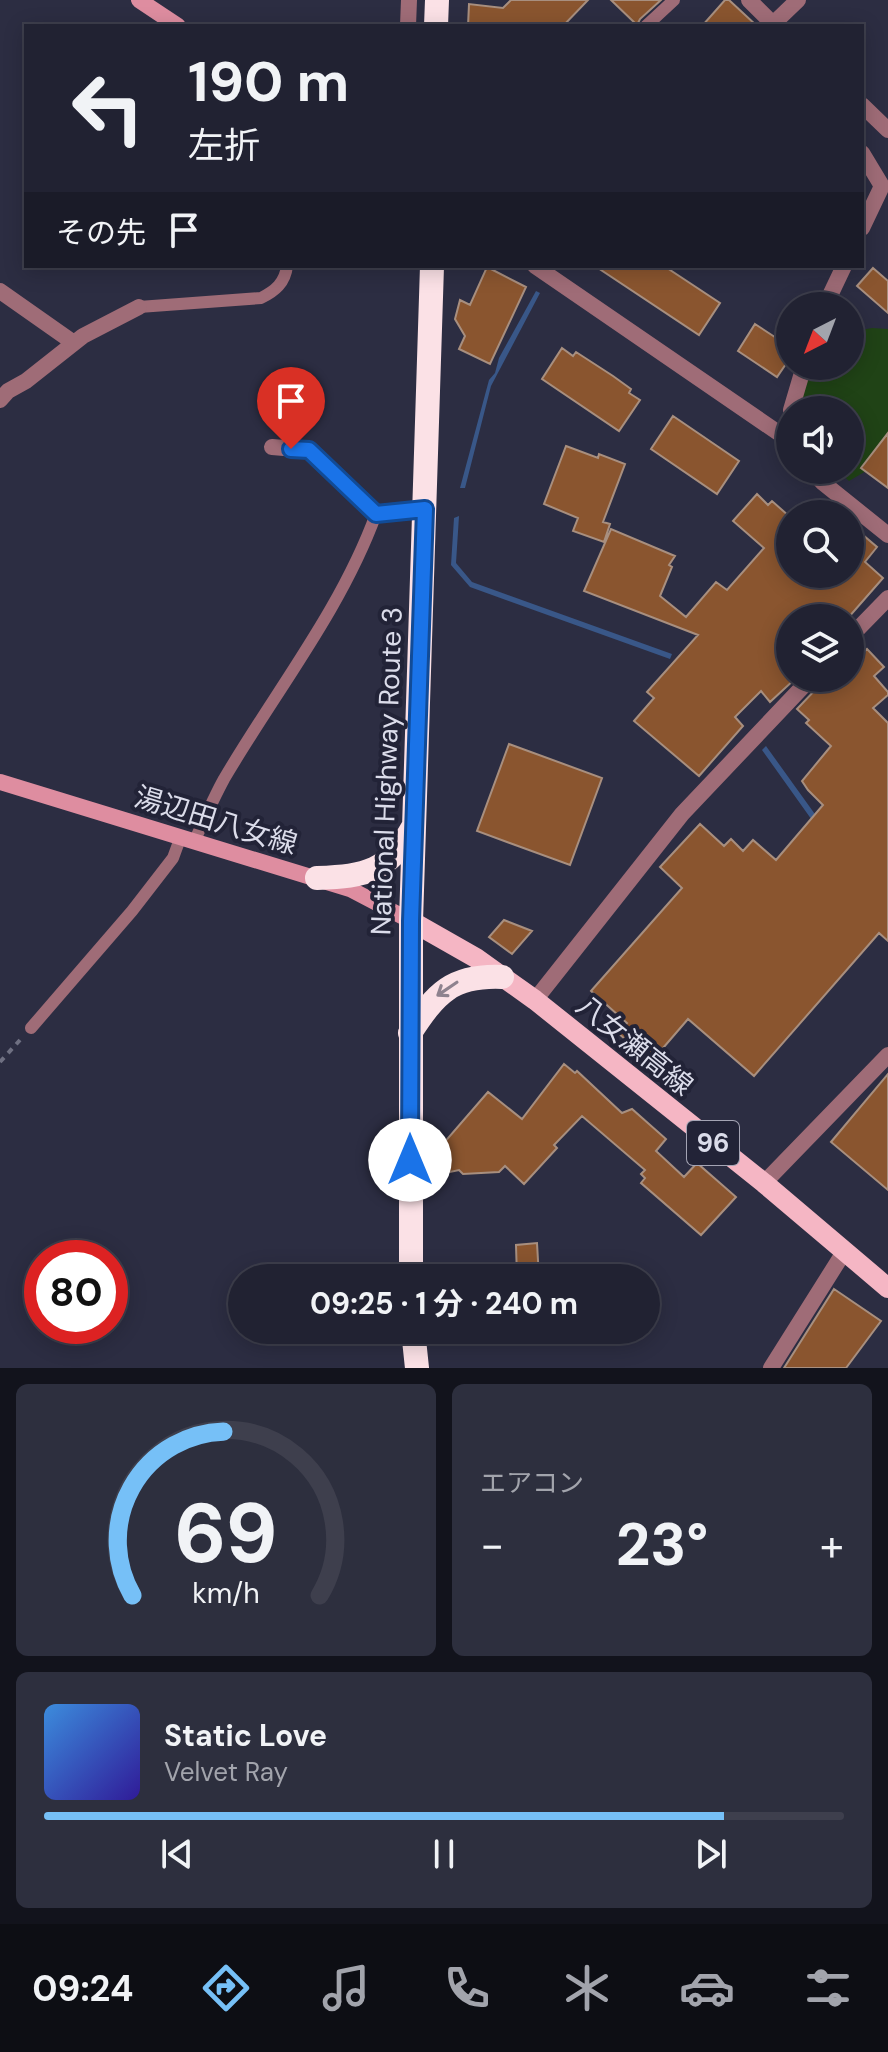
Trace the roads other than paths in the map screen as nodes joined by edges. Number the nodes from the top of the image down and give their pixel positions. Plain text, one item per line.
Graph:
1 (139, 0) edge
2 (409, 0) edge
3 (437, 0) edge
4 (674, 0) edge
5 (749, 0) edge
6 (798, 0) edge
7 (175, 24) edge
8 (408, 24) edge
9 (436, 24) edge
10 (648, 24) edge
11 (773, 24) edge
12 (775, 24) edge
13 (864, 107) edge
14 (888, 130) edge
15 (864, 156) edge
16 (885, 189) edge
17 (864, 225) edge
18 (287, 268) edge
19 (432, 268) edge
20 (543, 268) edge
21 (843, 268) edge
22 (0, 291) edge
23 (832, 292) edge
24 (139, 307) joint
25 (74, 343) junction
26 (0, 400) edge
27 (776, 432) edge
28 (272, 447) dead end
29 (824, 484) edge
30 (425, 509) junction
31 (376, 514) junction
32 (888, 535) edge
33 (888, 598) edge
34 (864, 623) edge
35 (798, 692) edge
36 (0, 782) edge
37 (414, 825) junction
38 (188, 838) junction
39 (317, 878) junction
40 (411, 921) junction
41 (502, 977) junction
42 (535, 1000) junction
43 (31, 1028) road end
44 (410, 1033) junction
45 (888, 1055) edge
46 (764, 1183) junction
47 (844, 1252) junction
48 (411, 1264) edge
49 (888, 1288) edge
50 (414, 1344) edge
51 (417, 1368) edge
52 (771, 1368) edge

1 - 7 main road
2 - 8 street
3 - 9 highway
4 - 10 lane
5 - 11 street
6 - 12 street
13 - 14 street
15 - 16 street
16 - 17 street
18 - 24 lane
19 - 30 highway, National Highway Route 3
20 - 27 street
21 - 23 street
22 - 25 street
24 - 25 street
25 - 26 street
28 - 31 street
29 - 32 street
30 - 31 street
30 - 37 highway, National Highway Route 3
31 - 38 lane
33 - 34 street
35 - 42 street
36 - 38 main road, 湯辺田八女線
37 - 39 highway
37 - 40 highway, National Highway Route 3
38 - 39 main road, 湯辺田八女線
38 - 43 lane
39 - 40 main road, 湯辺田八女線
40 - 41 main road, 八女瀬高線 / 96
40 - 44 highway, National Highway Route 3
41 - 42 main road, 八女瀬高線 / 96
41 -> 44 highway
42 - 46 main road, 八女瀬高線 / 96
44 - 48 highway, National Highway Route 3
45 - 46 street
46 - 47 main road, 八女瀬高線 / 96
47 - 49 main road, 八女瀬高線 / 96
47 - 52 street
50 - 51 highway

